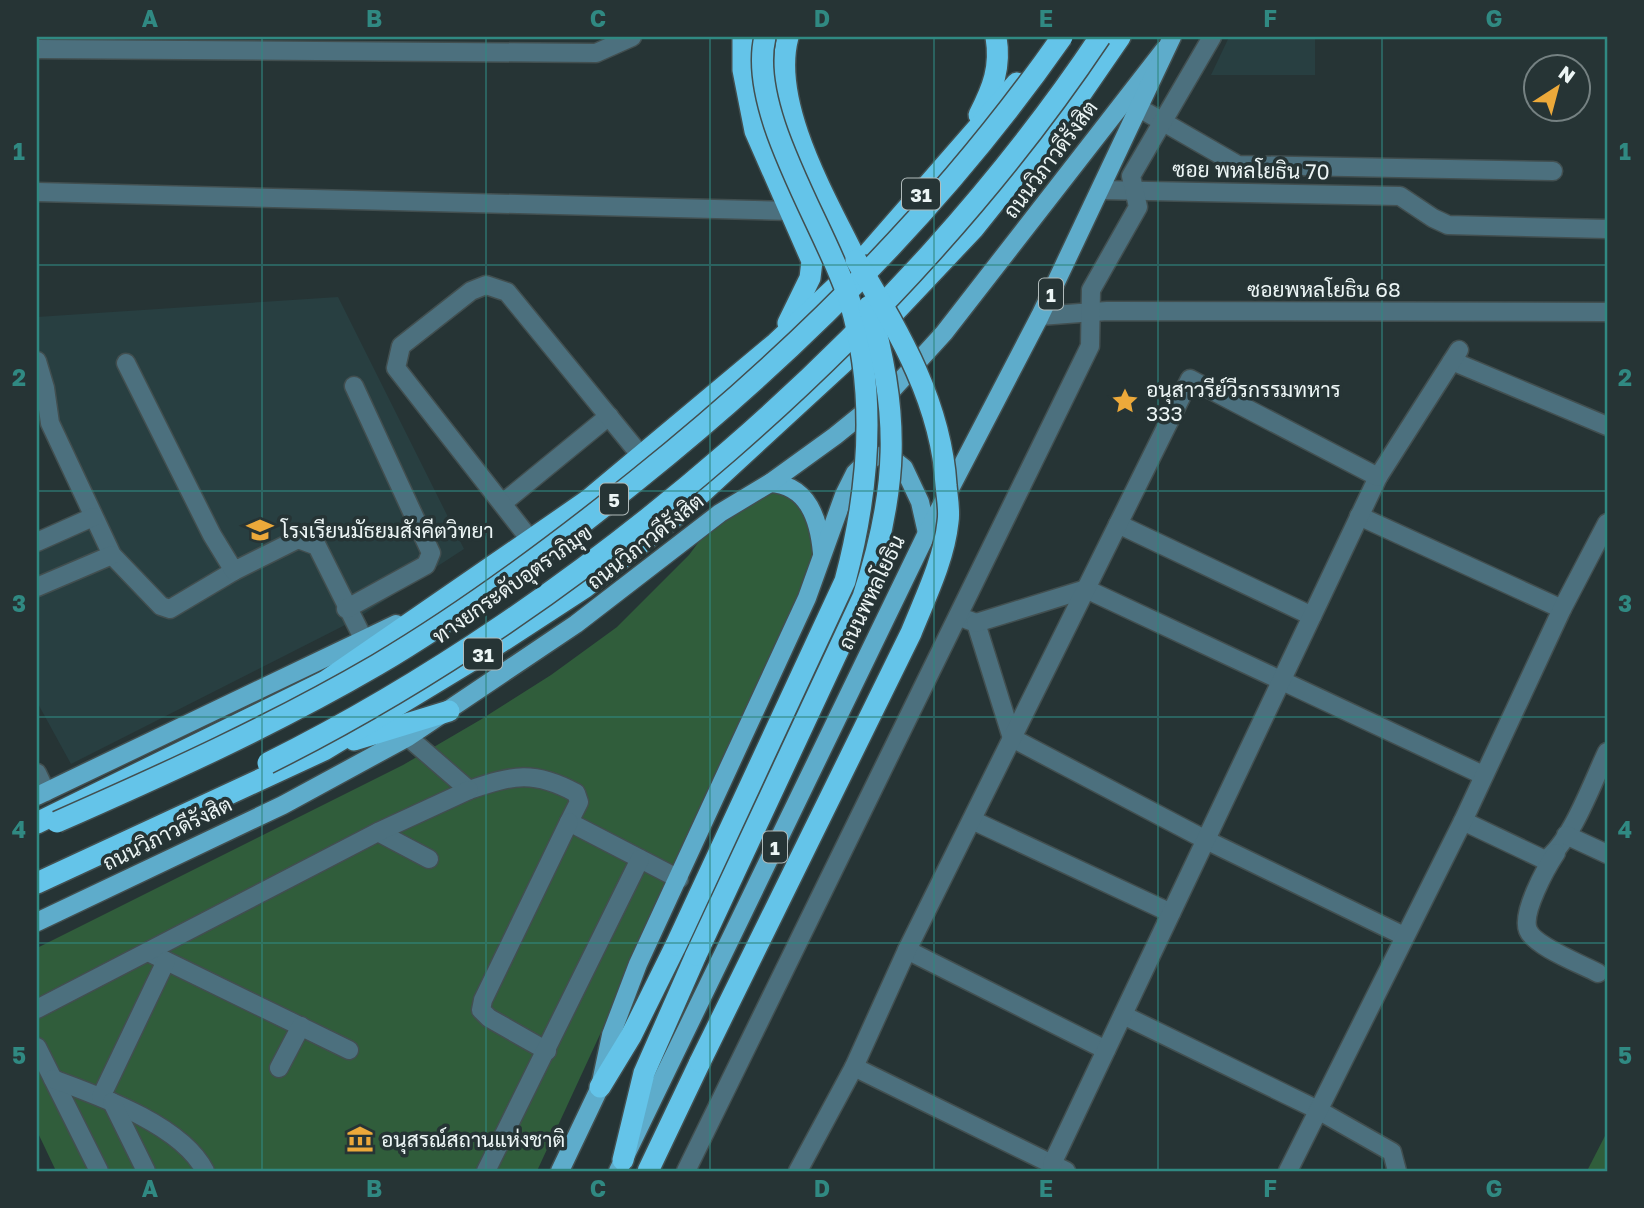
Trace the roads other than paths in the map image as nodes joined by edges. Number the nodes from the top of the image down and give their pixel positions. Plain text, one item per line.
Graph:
1 (632, 37) edge
2 (743, 37) edge
3 (765, 37) edge
4 (788, 37) edge
5 (996, 37) edge
6 (1051, 37) edge
7 (1062, 37) edge
8 (1100, 37) edge
9 (1120, 37) edge
10 (1212, 37) edge
11 (85, 43) edge
12 (1168, 43) edge
13 (179, 44) edge
14 (273, 44) edge
15 (362, 44) edge
16 (454, 44) edge
17 (546, 44) edge
18 (37, 49) edge
19 (1139, 108) junction
20 (1162, 121) junction
21 (963, 148) junction
22 (1553, 171) dead end
23 (1101, 190) junction
24 (1134, 191) junction
25 (37, 192) edge
26 (791, 211) junction
27 (1607, 229) edge
28 (856, 260) junction
29 (1090, 312) junction
30 (1607, 312) edge
31 (1040, 316) junction
32 (776, 343) junction
33 (37, 360) edge
34 (126, 363) dead end
35 (354, 386) dead end
36 (43, 411) edge
37 (609, 416) junction
38 (1607, 426) edge
39 (642, 457) junction
40 (1378, 477) junction
41 (770, 483) junction
42 (504, 502) junction
43 (1359, 516) junction
44 (93, 517) junction
45 (1607, 523) edge
46 (1118, 524) junction
47 (927, 533) junction
48 (37, 542) edge
49 (532, 542) junction
50 (112, 555) junction
51 (822, 558) junction
52 (234, 571) junction
53 (37, 587) edge
54 (1086, 589) junction
55 (456, 594) junction
56 (346, 609) junction
57 (1562, 609) junction
58 (1312, 616) junction
59 (968, 620) junction
60 (364, 640) junction
61 (1281, 681) junction
62 (449, 711) junction
63 (408, 737) junction
64 (1012, 738) junction
65 (324, 750) junction
66 (1607, 752) edge
67 (37, 773) edge
68 (1483, 775) junction
69 (469, 790) junction
70 (42, 794) edge
71 (972, 820) junction
72 (1464, 821) junction
73 (569, 822) junction
74 (42, 827) edge
75 (378, 832) junction
76 (1566, 835) junction
77 (1206, 840) junction
78 (1556, 853) junction
79 (1607, 854) edge
80 (429, 859) dead end
81 (640, 859) junction
82 (37, 874) edge
83 (679, 879) junction
84 (37, 883) edge
85 (1171, 913) junction
86 (37, 922) edge
87 (1404, 936) junction
88 (908, 950) junction
89 (148, 952) junction
90 (166, 961) junction
91 (1598, 973) dead end
92 (37, 1009) edge
93 (1123, 1015) junction
94 (301, 1026) junction
95 (37, 1047) edge
96 (349, 1050) dead end
97 (1106, 1050) junction
98 (547, 1051) junction
99 (854, 1067) junction
100 (279, 1068) dead end
101 (53, 1079) junction
102 (600, 1087) junction
103 (106, 1099) junction
104 (1318, 1110) junction
105 (620, 1166) edge
106 (1059, 1168) edge
107 (99, 1171) edge
108 (146, 1171) edge
109 (205, 1171) edge
110 (486, 1171) edge
111 (560, 1171) edge
112 (648, 1171) edge
113 (686, 1171) edge
114 (798, 1171) edge
115 (1288, 1171) edge
116 (1396, 1171) edge

1 - 17 street
2 - 26 highway
3 - 102 highway, bridge
4 - 28 highway
5 - 21 highway
6 - 21 highway
7 - 74 highway, ทางยกระดับอุตราภิมุข / 5, bridge
8 - 82 highway, ทางยกระดับอุตราภิมุข / 5, bridge
9 - 65 highway, ถนนวิภาวดีรังสิต / 31
10 - 20 street
11 - 13 street
11 - 18 street
12 - 19 main road, ถนนพหลโยธิน / 1
12 - 41 main road, ถนนวิภาวดีรังสิต / 31
13 - 14 street
14 - 15 street
15 - 16 street
16 - 17 street
19 - 20 street
19 - 23 main road, ถนนพหลโยธิน / 1
20 - 22 street
20 - 24 street
21 - 32 highway, 31
23 - 24 street, ซอย พหลโยธิน 70
23 - 31 main road, ถนนพหลโยธิน / 1
24 - 27 street, ซอย พหลโยธิน 70
24 - 29 street
25 - 26 street
26 - 32 highway
28 - 105 highway, bridge
28 - 112 highway, bridge
29 - 30 street, ซอยพหลโยธิน 68
29 - 31 street, ซอยพหลโยธิน 68
29 - 59 street
31 - 47 main road, ถนนพหลโยธิน / 1
32 - 39 highway, 31
33 - 36 street
34 - 52 street
35 - 56 street
36 - 44 street
37 - 39 street
37 - 42 street
37 - 42 street
38 - 40 street
39 - 49 highway, 31
40 - 43 street
40 - 46 street
41 - 51 main road
41 - 62 main road, ถนนวิภาวดีรังสิต / 31
42 - 49 street
43 - 57 street
43 - 58 street
44 - 48 street
44 - 50 street
45 - 57 street
46 - 54 street
46 - 58 street
47 - 51 main road
47 - 105 main road, ถนนพหลโยธิน / 1
49 - 55 highway, 31
50 - 52 street
50 - 53 street
51 - 83 main road
52 - 56 street
54 - 59 street
54 - 61 street
54 - 64 street
55 - 60 main road, 31
55 - 74 highway, 31
56 - 60 street
57 - 68 street
58 - 61 street
59 - 64 street
59 - 113 street
60 - 70 main road, 31
61 - 68 street
61 - 77 street
62 - 63 main road, ถนนวิภาวดีรังสิต / 31
62 - 65 highway
63 - 69 street
63 - 86 main road, ถนนวิภาวดีรังสิต / 31
64 - 71 street
64 - 77 street
65 - 84 highway, ถนนวิภาวดีรังสิต / 31
66 - 76 street
67 - 70 street
68 - 72 street
69 - 73 street
69 - 75 street
71 - 85 street
71 - 88 street
72 - 78 street
72 - 87 street
73 - 81 street
73 - 98 street
75 - 80 street
75 - 89 street
76 - 78 street
76 - 79 street
77 - 85 street
77 - 87 street
78 - 91 street
81 - 83 street
81 - 98 street
83 - 102 main road
85 - 93 street
87 - 104 street
88 - 97 street
88 - 99 street
89 - 90 street
89 - 92 street
90 - 94 street
90 - 103 street
93 - 97 street
93 - 104 street
94 - 96 street
94 - 100 street
95 - 101 street
97 - 106 street
98 - 110 street
99 - 106 street
99 - 114 street
101 - 103 street
101 - 107 street
102 - 111 main road
103 - 108 street
103 - 109 street
104 - 115 street
104 - 116 street

